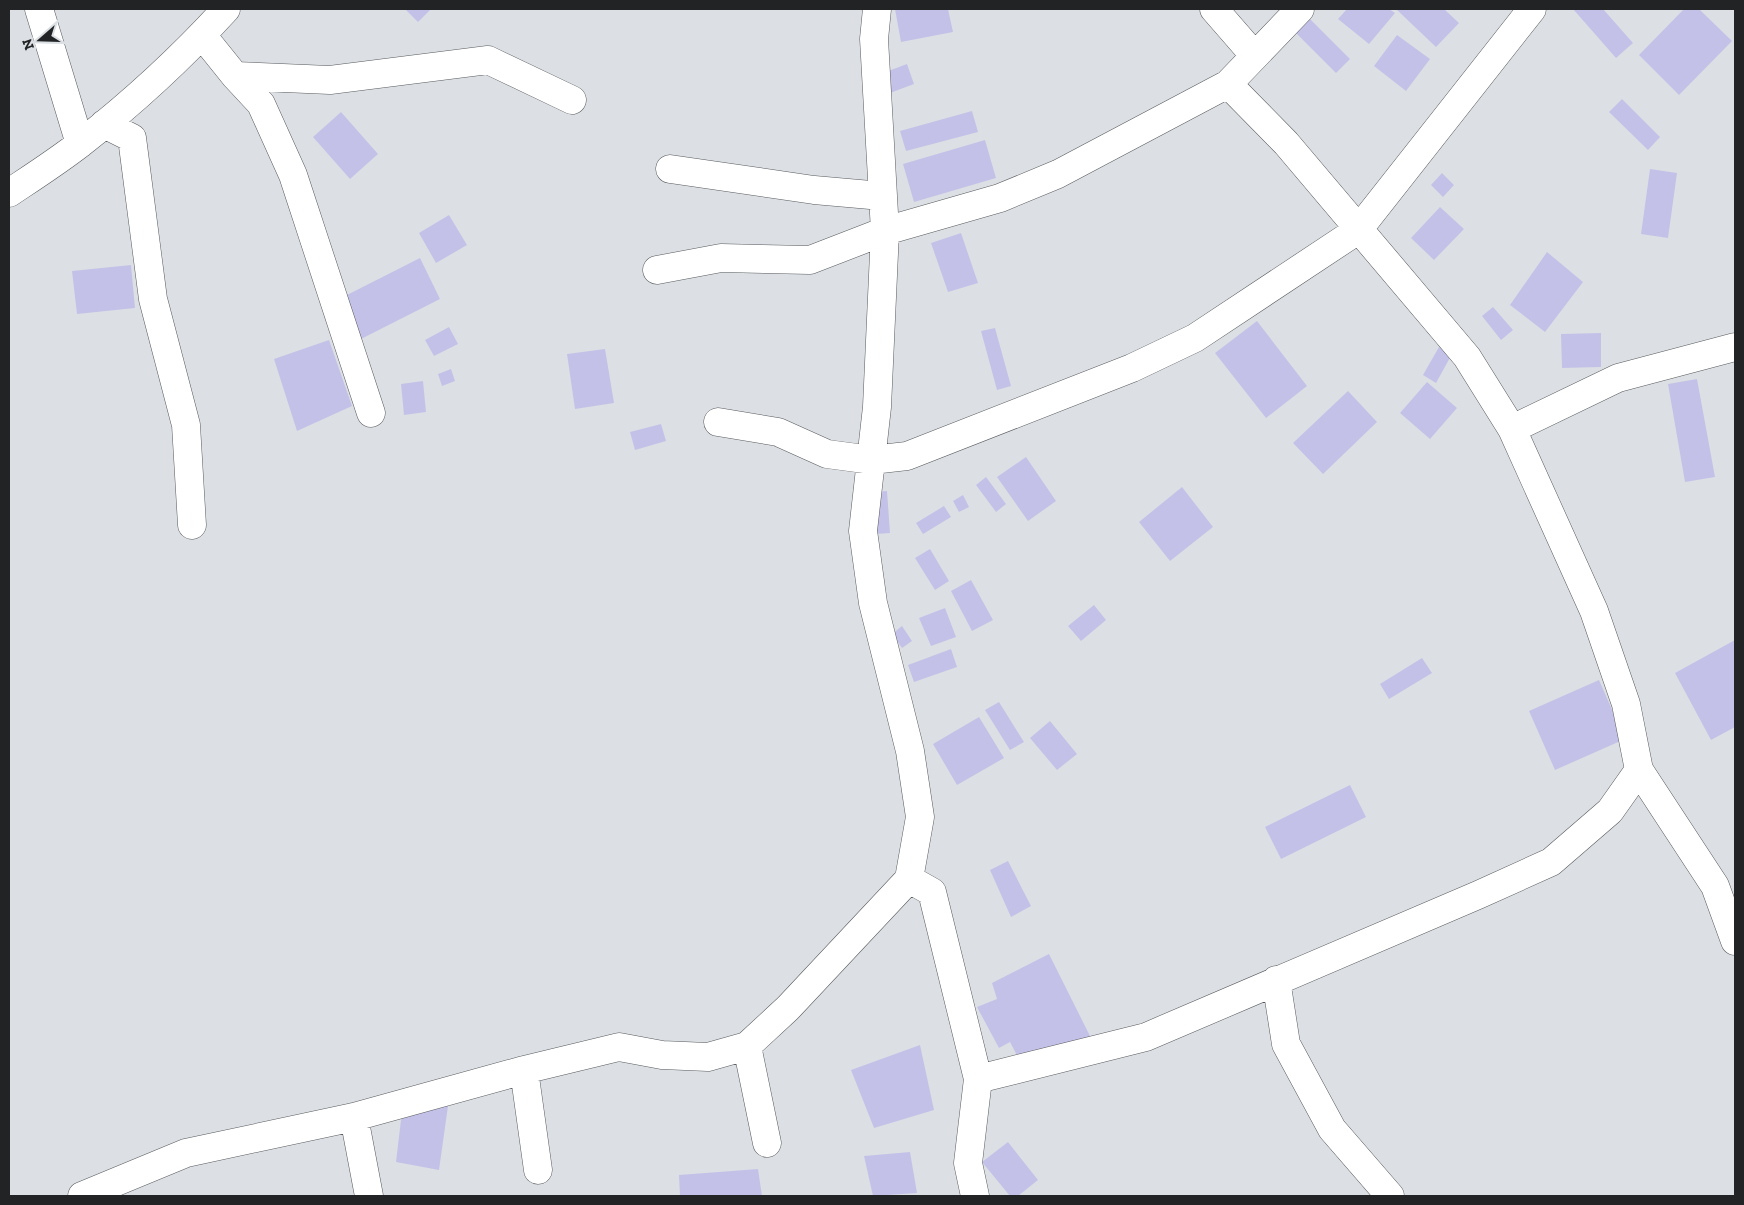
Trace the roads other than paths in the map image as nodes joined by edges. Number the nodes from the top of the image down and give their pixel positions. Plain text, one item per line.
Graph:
1 (39, 9) edge
2 (226, 9) edge
3 (877, 9) edge
4 (1214, 9) edge
5 (1300, 9) edge
6 (1532, 9) edge
7 (202, 35) junction
8 (1254, 55) junction
9 (235, 76) junction
10 (1228, 84) junction
11 (572, 100) dead end
12 (104, 124) junction
13 (80, 144) junction
14 (670, 169) dead end
15 (9, 193) edge
16 (882, 196) junction
17 (1358, 230) junction
18 (885, 231) junction
19 (657, 270) dead end
20 (1735, 347) edge
21 (371, 412) dead end
22 (718, 422) dead end
23 (1512, 429) junction
24 (872, 460) junction
25 (192, 525) dead end
26 (1639, 770) junction
27 (910, 879) junction
28 (1735, 940) edge
29 (1276, 980) junction
30 (747, 1046) junction
31 (524, 1070) junction
32 (978, 1079) junction
33 (354, 1117) junction
34 (767, 1143) dead end
35 (538, 1170) dead end
36 (82, 1196) edge
37 (369, 1196) edge
38 (975, 1196) edge
39 (1390, 1196) edge

1 - 13 street
2 - 7 street
3 - 16 street
4 - 8 street
5 - 8 street
6 - 17 street
7 - 9 street
7 - 12 street
8 - 10 street
9 - 11 street
9 - 21 street
10 - 17 street
10 - 18 street
12 - 13 street
12 - 25 street
13 - 15 street
14 - 16 street
16 - 18 street
17 - 23 street
17 - 24 street
18 - 19 street
18 - 24 street
20 - 23 street
22 - 24 street
23 - 26 street
24 - 27 street
26 - 28 street
26 - 29 street
27 - 30 street
27 - 32 street
29 - 32 street
29 - 39 street
30 - 31 street
30 - 34 street
31 - 33 street
31 - 35 street
32 - 38 street
33 - 36 street
33 - 37 street

